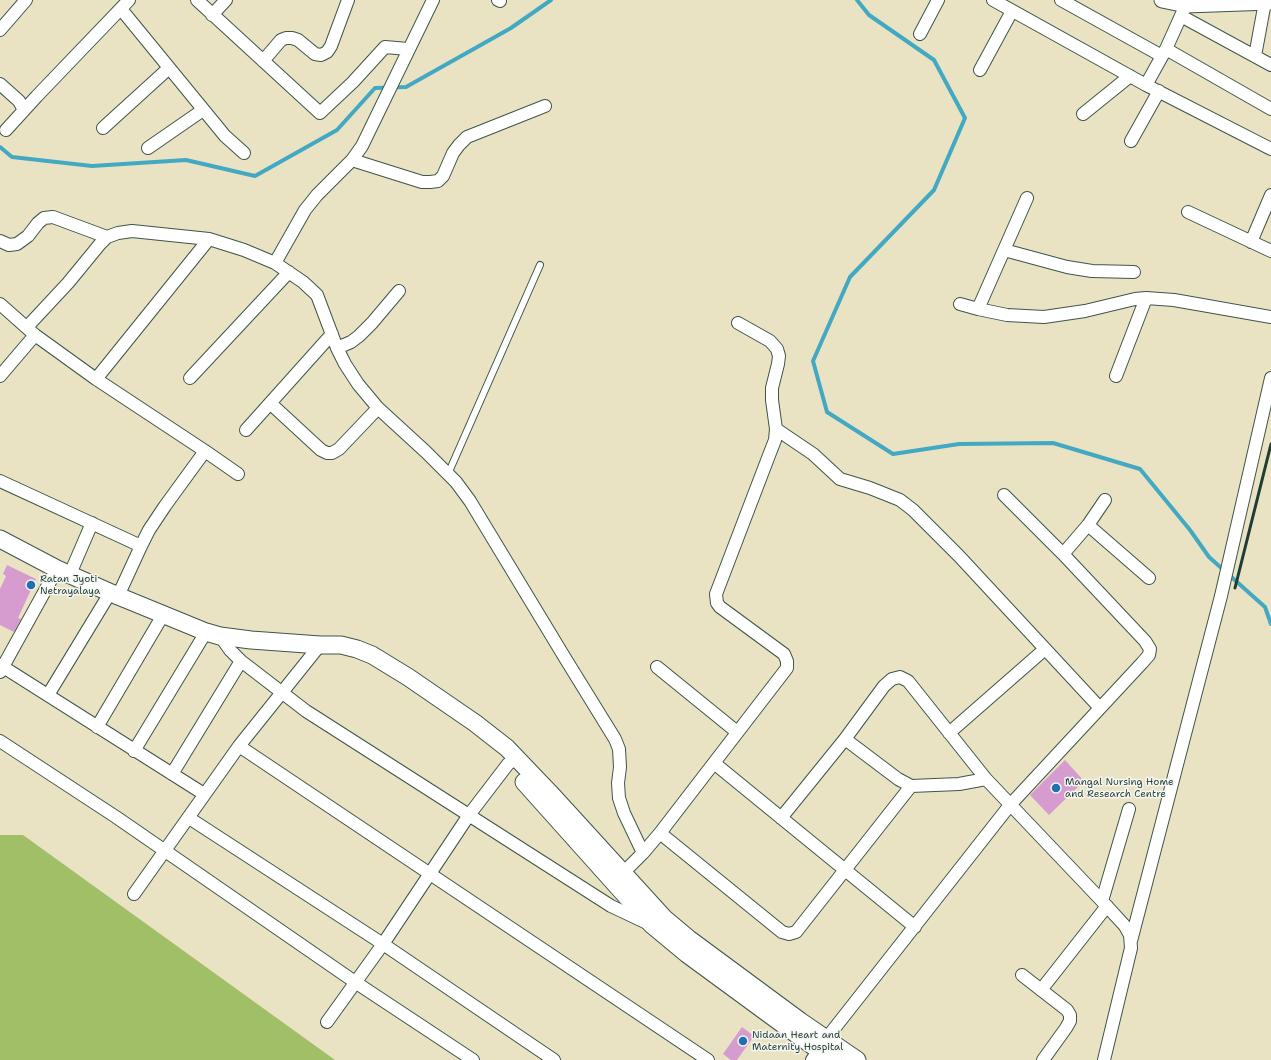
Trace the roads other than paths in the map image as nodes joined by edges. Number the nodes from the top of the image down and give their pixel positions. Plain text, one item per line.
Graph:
1 (197, 0) edge
2 (226, 0) edge
3 (348, 0) edge
4 (433, 0) edge
5 (938, 0) edge
6 (993, 0) edge
7 (1061, 0) edge
8 (1162, 0) edge
9 (20, 2) edge
10 (1268, 2) edge
11 (125, 4) edge
12 (1184, 10) junction
13 (1012, 11) junction
14 (212, 15) junction
15 (0, 30) edge
16 (920, 34) dead end
17 (408, 49) junction
18 (1164, 52) junction
19 (1255, 56) junction
20 (263, 61) junction
21 (1271, 65) edge
22 (169, 68) junction
23 (980, 70) dead end
24 (1130, 76) junction
25 (0, 84) edge
26 (1146, 85) junction
27 (1159, 92) junction
28 (545, 106) dead end
29 (1271, 109) edge
30 (24, 110) junction
31 (203, 110) junction
32 (1083, 114) dead end
33 (103, 128) dead end
34 (6, 130) dead end
35 (1131, 141) dead end
36 (148, 148) dead end
37 (1271, 149) edge
38 (244, 154) dead end
39 (352, 160) junction
40 (1271, 195) edge
41 (1027, 198) dead end
42 (1188, 212) dead end
43 (107, 237) junction
44 (209, 239) junction
45 (0, 241) edge
46 (1251, 242) junction
47 (1004, 250) junction
48 (1271, 251) edge
49 (276, 263) junction
50 (540, 265) dead end
51 (289, 272) junction
52 (1134, 272) dead end
53 (399, 291) dead end
54 (1146, 298) junction
55 (0, 304) edge
56 (960, 304) dead end
57 (978, 309) junction
58 (1271, 317) edge
59 (738, 323) dead end
60 (31, 331) junction
61 (332, 334) junction
62 (337, 348) junction
63 (0, 376) edge
64 (1116, 376) dead end
65 (190, 378) dead end
66 (1271, 378) edge
67 (96, 379) junction
68 (270, 403) junction
69 (378, 408) junction
70 (776, 429) junction
71 (246, 430) dead end
72 (205, 451) junction
73 (238, 474) dead end
74 (448, 474) junction
75 (0, 481) edge
76 (1004, 495) dead end
77 (1105, 500) dead end
78 (92, 523) junction
79 (1088, 525) junction
80 (0, 539) edge
81 (141, 546) junction
82 (1064, 554) junction
83 (64, 572) junction
84 (1149, 578) dead end
85 (114, 595) junction
86 (163, 615) junction
87 (213, 634) junction
88 (320, 645) junction
89 (1045, 648) junction
90 (241, 661) junction
91 (658, 667) dead end
92 (1, 668) edge
93 (283, 692) junction
94 (48, 695) junction
95 (1100, 708) junction
96 (97, 727) junction
97 (737, 732) junction
98 (949, 732) junction
99 (845, 739) junction
100 (0, 741) edge
101 (239, 746) junction
102 (134, 751) junction
103 (513, 761) junction
104 (714, 763) junction
105 (172, 774) junction
106 (986, 779) junction
107 (911, 786) junction
108 (204, 794) junction
109 (1010, 805) junction
110 (1129, 809) dead end
111 (469, 815) junction
112 (188, 818) junction
113 (781, 818) junction
114 (660, 833) junction
115 (165, 851) junction
116 (643, 853) junction
117 (844, 870) junction
118 (430, 874) junction
119 (617, 877) junction
120 (134, 894) dead end
121 (1105, 904) junction
122 (658, 922) junction
123 (915, 927) junction
124 (1131, 941) junction
125 (383, 944) junction
126 (1022, 975) dead end
127 (355, 982) junction
128 (1041, 990) junction
129 (327, 1022) dead end
130 (819, 1050) edge
131 (473, 1060) edge
132 (554, 1060) edge
133 (708, 1060) edge
134 (833, 1060) edge
135 (857, 1060) edge
136 (1043, 1060) edge
137 (1104, 1060) edge

1 - 14 street
2 - 14 street
3 - 20 street
4 - 17 street
5 - 16 street
6 - 13 street
7 - 18 street
8 - 12 street
9 - 15 street
10 - 12 street
10 - 19 street
11 - 22 street
11 - 30 street
12 - 18 street
12 - 19 street
13 - 23 street
13 - 24 street
14 - 20 street
17 - 20 street
17 - 39 street
18 - 26 street
18 - 29 street
19 - 21 street
22 - 31 street
22 - 33 street
24 - 26 street
24 - 32 street
25 - 30 street
26 - 27 street
27 - 35 street
27 - 37 street
28 - 39 street
30 - 34 street
31 - 36 street
31 - 38 street
39 - 49 street
40 - 46 street
41 - 47 street
42 - 46 street
43 - 44 street
43 - 45 street
43 - 60 street
44 - 49 street
44 - 67 street
46 - 48 street
47 - 52 street
47 - 57 street
49 - 51 street
50 - 74 lane
51 - 61 street
51 - 65 street
53 - 62 street
54 - 57 street
54 - 58 street
54 - 64 street
55 - 60 street
56 - 57 street
59 - 70 street
60 - 63 street
60 - 67 street
61 - 62 street
61 - 68 street
62 - 69 street
66 - 124 street
67 - 72 street
68 - 69 street
68 - 71 street
69 - 74 street
70 - 89 street
70 - 97 street
72 - 73 street
72 - 81 street
74 - 116 street
75 - 78 street
76 - 82 street
77 - 79 street
78 - 81 street
78 - 83 street
79 - 82 street
79 - 84 street
80 - 83 main road
81 - 85 street
82 - 95 street
83 - 85 main road
83 - 92 street
85 - 86 main road
85 - 94 street
86 - 87 main road
86 - 96 street
87 - 88 main road
87 - 90 street
87 - 102 street
88 - 93 street
88 - 103 main road
89 - 95 street
89 - 98 street
90 - 93 street
90 - 105 street
91 - 97 street
92 - 94 street
93 - 101 street
93 - 111 street
94 - 96 street
95 - 109 street
96 - 102 street
97 - 104 street
98 - 99 street
98 - 106 street
99 - 107 street
99 - 113 street
100 - 115 street
101 - 108 street
101 - 118 street
102 - 105 street
103 - 111 street
103 - 119 main road
104 - 113 street
104 - 114 street
105 - 108 street
106 - 107 street
106 - 109 street
107 - 117 street
108 - 112 street
109 - 121 street
109 - 123 street
110 - 121 street
111 - 118 street
111 - 122 street
112 - 115 street
112 - 125 street
113 - 117 street
114 - 116 street
114 - 117 street
115 - 120 street
115 - 127 street
116 - 119 street
117 - 123 street
118 - 125 street
118 - 133 street
119 - 122 main road
121 - 124 street
121 - 128 street
122 - 130 main road
123 - 130 street
124 - 137 street
125 - 127 street
125 - 132 street
126 - 128 street
127 - 129 street
127 - 131 street
128 - 136 street
130 - 134 main road
130 - 135 main road

